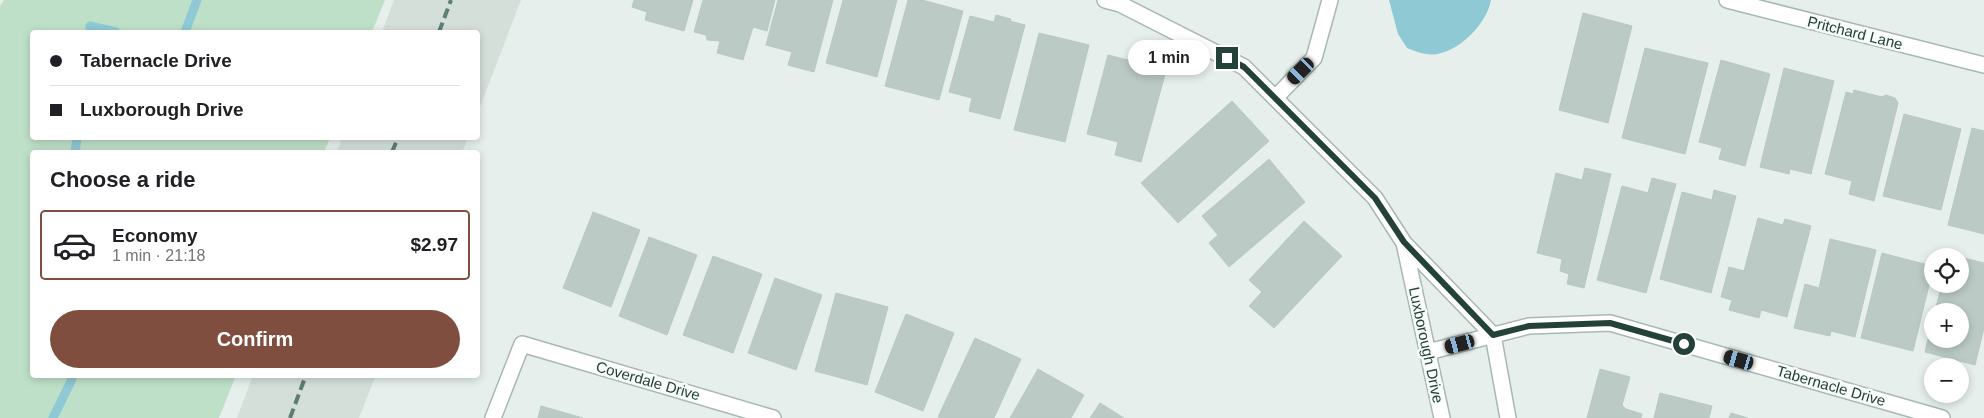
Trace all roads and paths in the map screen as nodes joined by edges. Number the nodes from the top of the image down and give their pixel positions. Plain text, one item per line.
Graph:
1 (1105, 0) edge
2 (1330, 0) edge
3 (1727, 0) edge
4 (1984, 65) edge
5 (1274, 98) junction
6 (1404, 242) junction
7 (1493, 335) junction
8 (1428, 352) junction
9 (493, 418) edge
10 (773, 418) edge
11 (1442, 418) edge
12 (1508, 418) edge
13 (1942, 418) edge

1 - 5 street, Luxborough Drive
2 - 5 street
3 - 4 street, Pritchard Lane
5 - 6 street, Luxborough Drive
6 - 7 street, Luxborough Drive
6 - 8 street, Luxborough Drive
7 - 8 street, Tabernacle Drive
7 - 12 street
7 - 13 street, Tabernacle Drive
8 - 11 street, Luxborough Drive
9 - 10 street, Coverdale Drive

